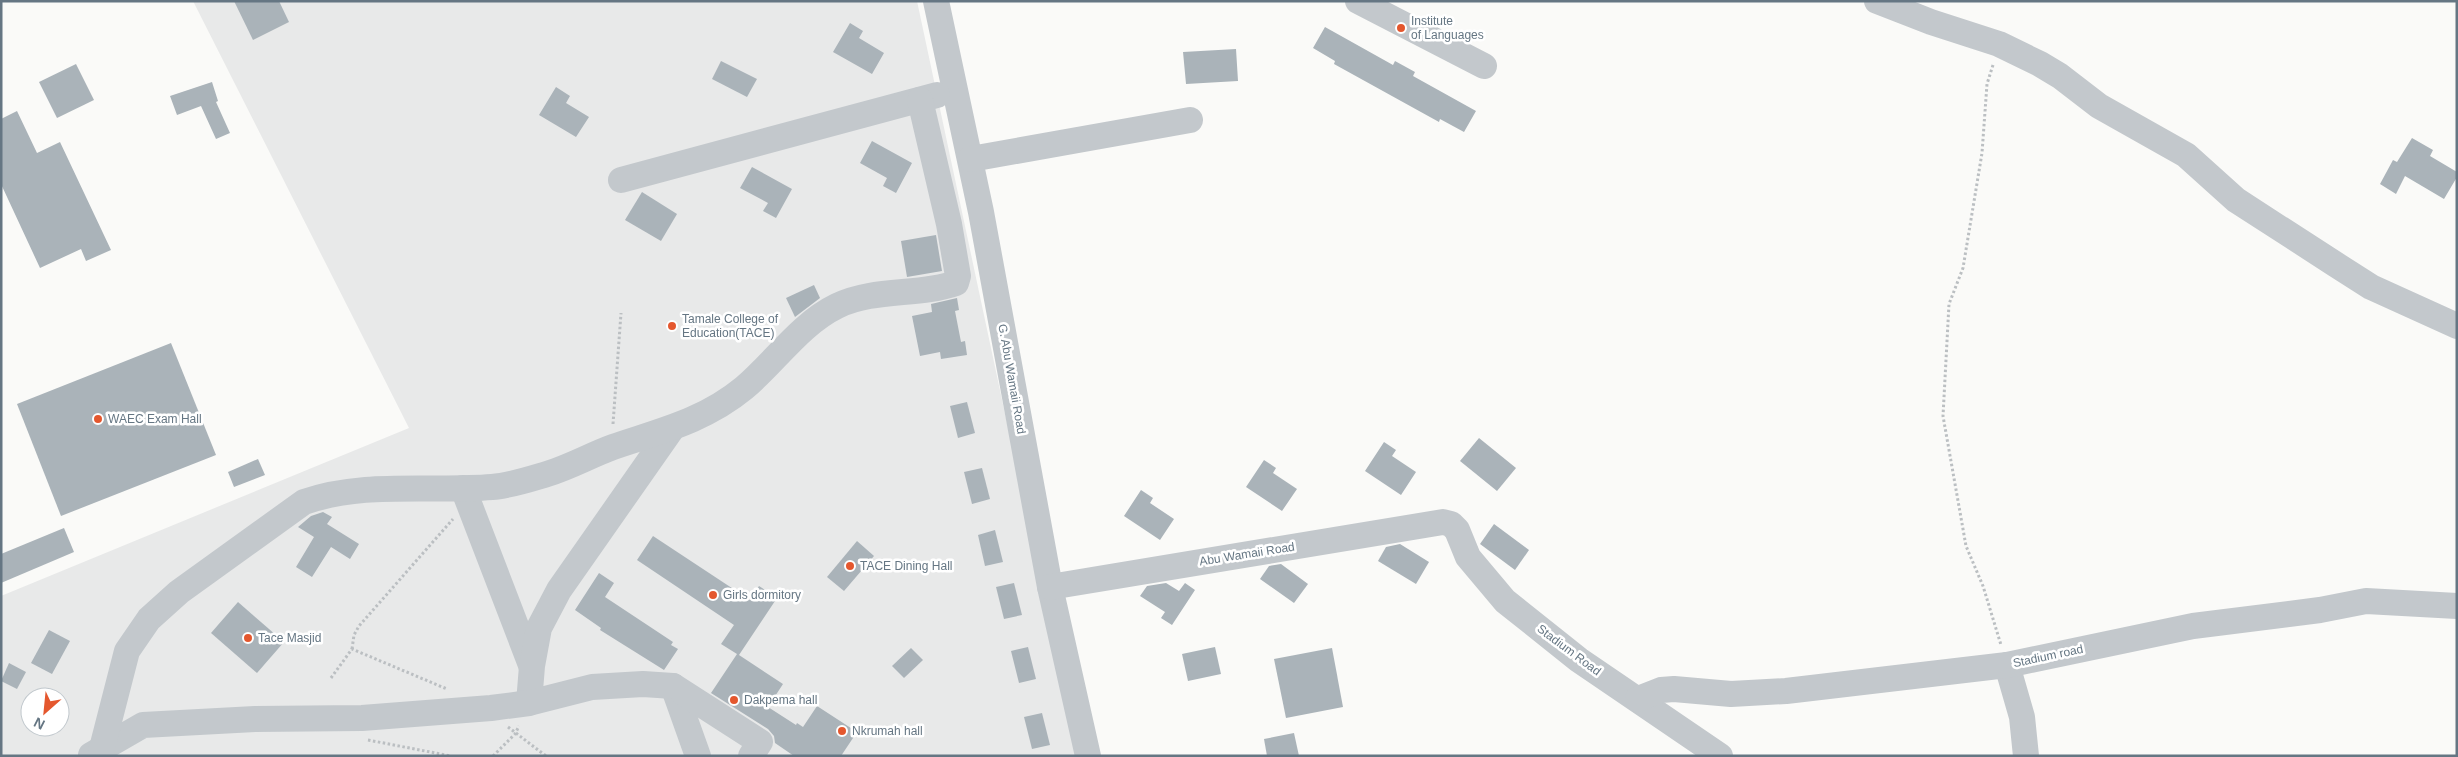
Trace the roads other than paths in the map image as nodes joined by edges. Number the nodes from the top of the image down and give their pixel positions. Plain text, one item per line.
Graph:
1 (936, 1) edge
2 (1358, 1) edge
3 (1877, 1) edge
4 (1484, 66) dead end
5 (955, 90) junction
6 (920, 100) junction
7 (1190, 120) dead end
8 (971, 159) junction
9 (621, 180) dead end
10 (2457, 326) edge
11 (670, 430) junction
12 (466, 495) junction
13 (1443, 522) joint
14 (1050, 586) junction
15 (2457, 606) edge
16 (2007, 665) junction
17 (532, 666) junction
18 (673, 686) junction
19 (1638, 699) junction
20 (529, 703) junction
21 (97, 754) edge
22 (698, 756) edge
23 (751, 756) edge
24 (1088, 756) edge
25 (1720, 756) edge
26 (2026, 756) edge

1 - 5 street, G. Abu Wamaii Road
2 - 4 street
3 - 10 street
5 - 6 street
5 - 8 street, G. Abu Wamaii Road
6 - 9 street
6 - 11 street
7 - 8 street
8 - 14 street, G. Abu Wamaii Road
11 - 12 street
11 - 17 street
12 - 17 street
12 - 21 street
13 - 14 street, Abu Wamaii Road
13 - 19 street, Stadium Road
14 - 24 street, G. Abu Wamaii Road
15 - 16 street, Stadium road
16 - 19 street, Stadium road
16 - 26 street
17 - 20 street
18 - 20 street
18 - 22 street
18 - 23 street
19 - 25 street, Stadium Road
20 - 21 street

